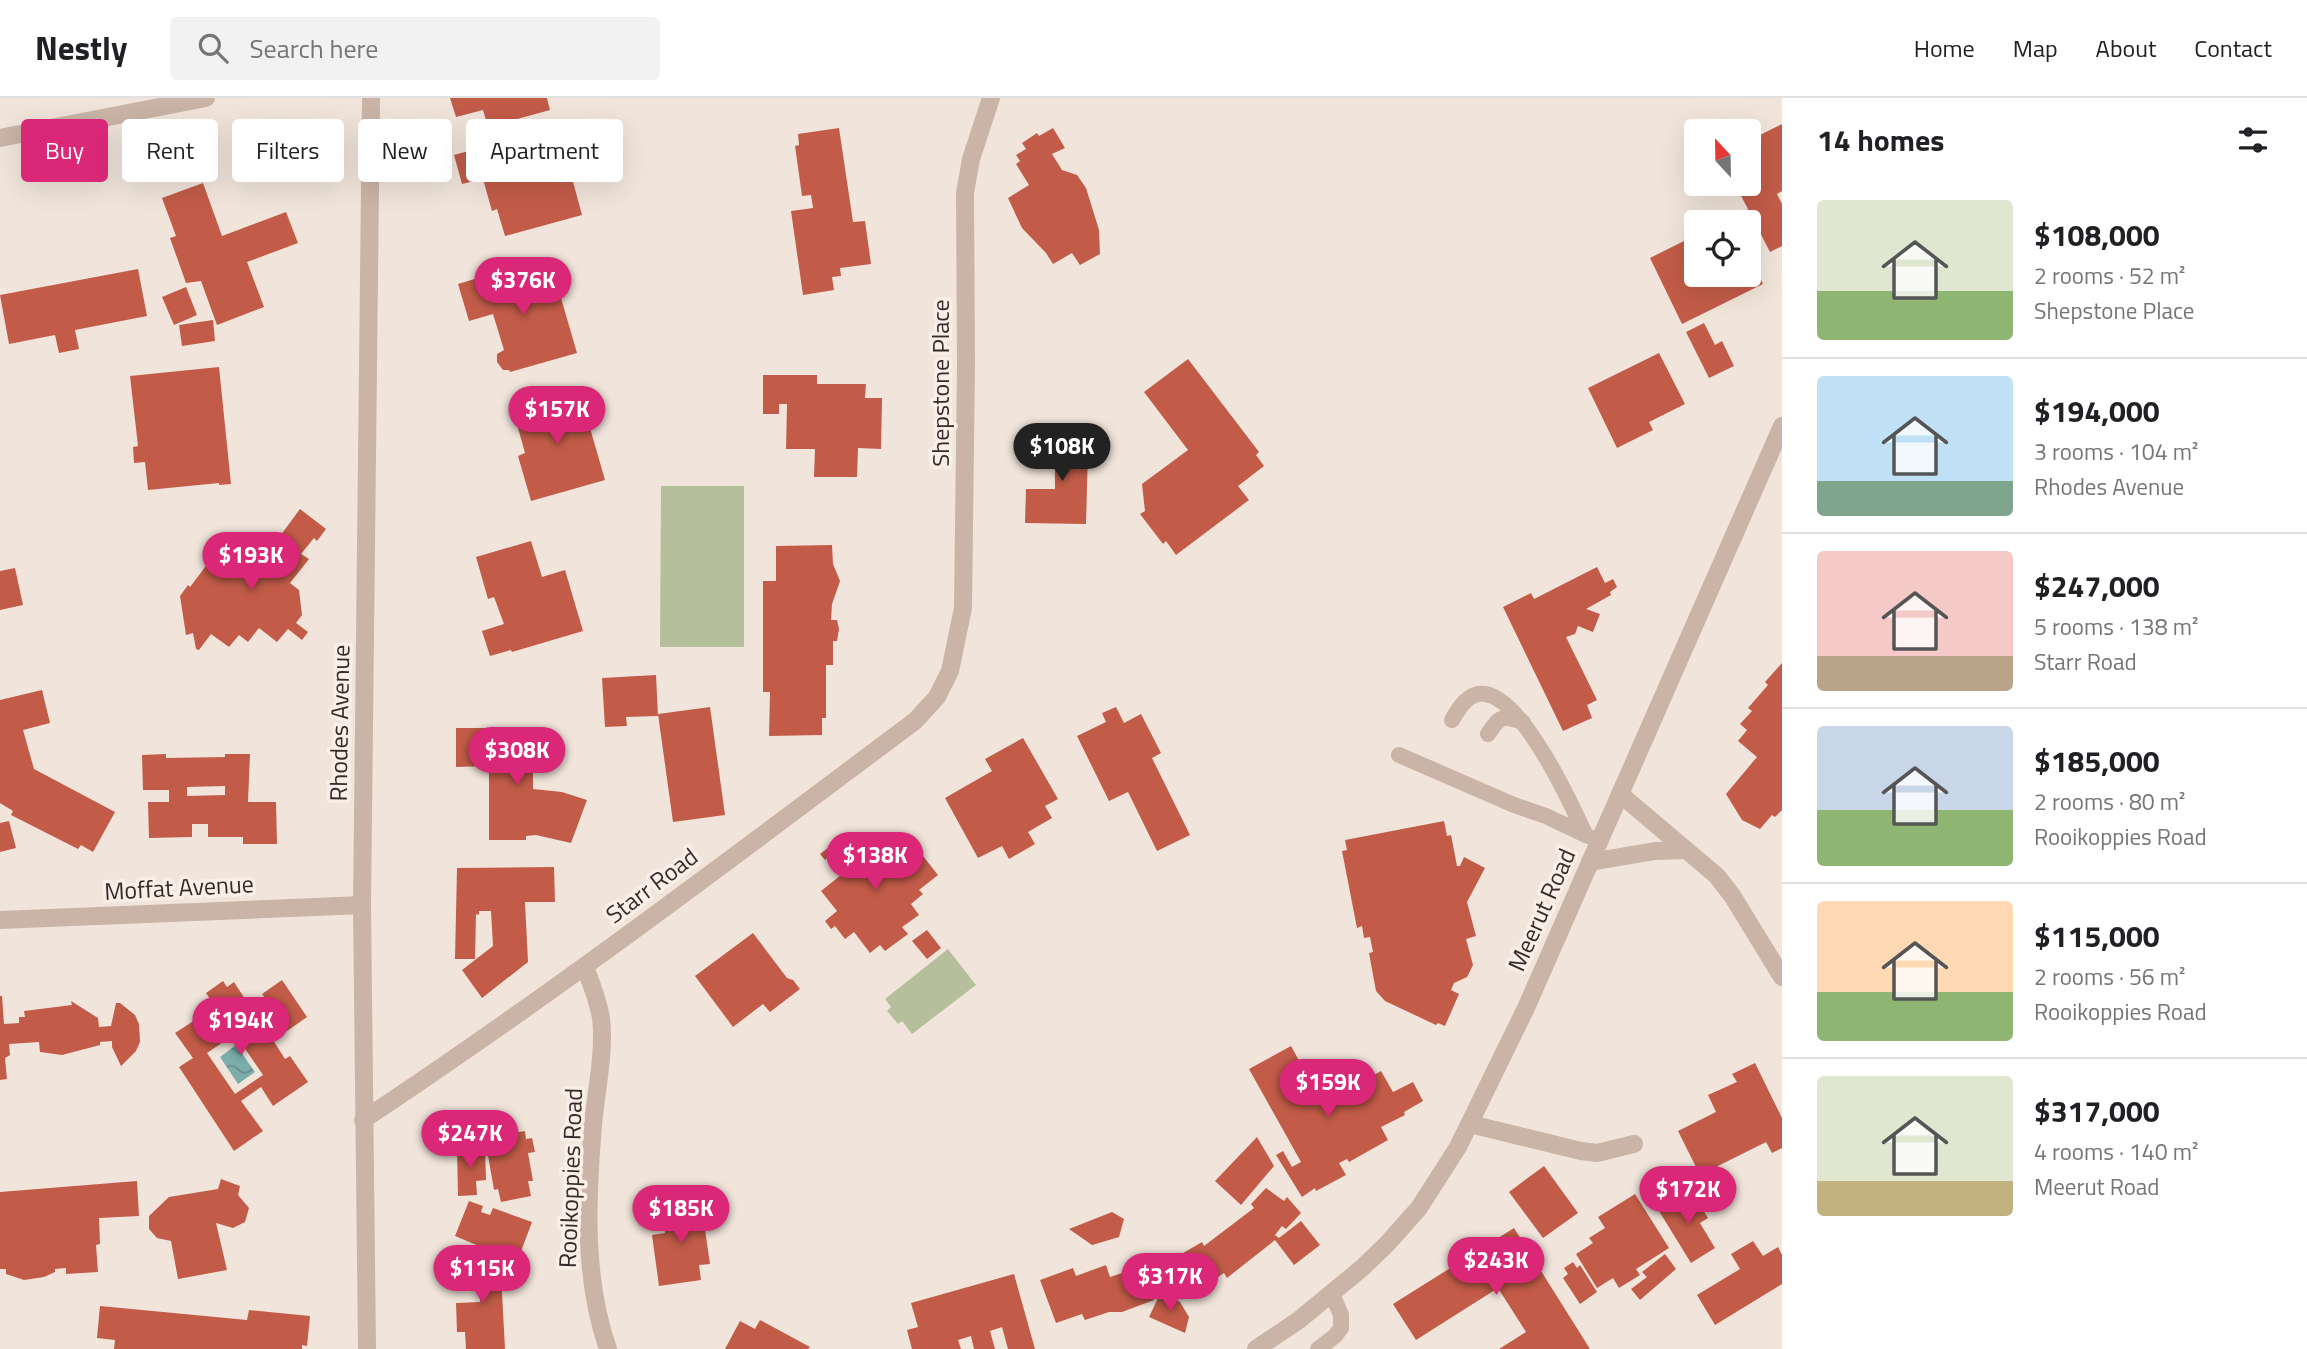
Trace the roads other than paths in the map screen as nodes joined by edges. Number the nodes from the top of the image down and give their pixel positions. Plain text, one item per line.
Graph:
1 (206, 98) edge
2 (371, 98) edge
3 (991, 98) edge
4 (0, 138) edge
5 (1782, 426) edge
6 (950, 671) joint
7 (1452, 720) dead end
8 (1523, 722) junction
9 (1488, 734) dead end
10 (1399, 755) dead end
11 (1620, 794) junction
12 (1592, 838) junction
13 (1684, 850) junction
14 (1590, 862) junction
15 (362, 905) junction
16 (0, 920) edge
17 (585, 967) junction
18 (1782, 977) edge
19 (363, 1120) junction
20 (1469, 1124) junction
21 (1634, 1144) dead end
22 (1332, 1294) junction
23 (367, 1349) edge
24 (608, 1349) edge
25 (1256, 1349) edge
26 (1318, 1349) edge

1 - 4 street
2 - 15 street, Rhodes Avenue
3 - 6 street, Shepstone Place
5 - 11 street, Meerut Road
6 - 17 street, Starr Road
7 - 8 lane
8 - 9 lane
8 - 12 lane
10 - 12 lane
11 - 12 street, Meerut Road
11 - 13 street
12 - 14 street, Meerut Road
13 - 14 street
13 - 18 street
14 - 20 street, Meerut Road
15 - 16 street, Moffat Avenue
15 - 19 street, Rhodes Avenue
17 - 19 street, Starr Road
17 - 24 street, Rooikoppies Road
19 - 23 street, Rhodes Avenue
20 - 21 street
20 - 22 street, Meerut Road
22 - 25 street, Meerut Road
22 - 26 lane

